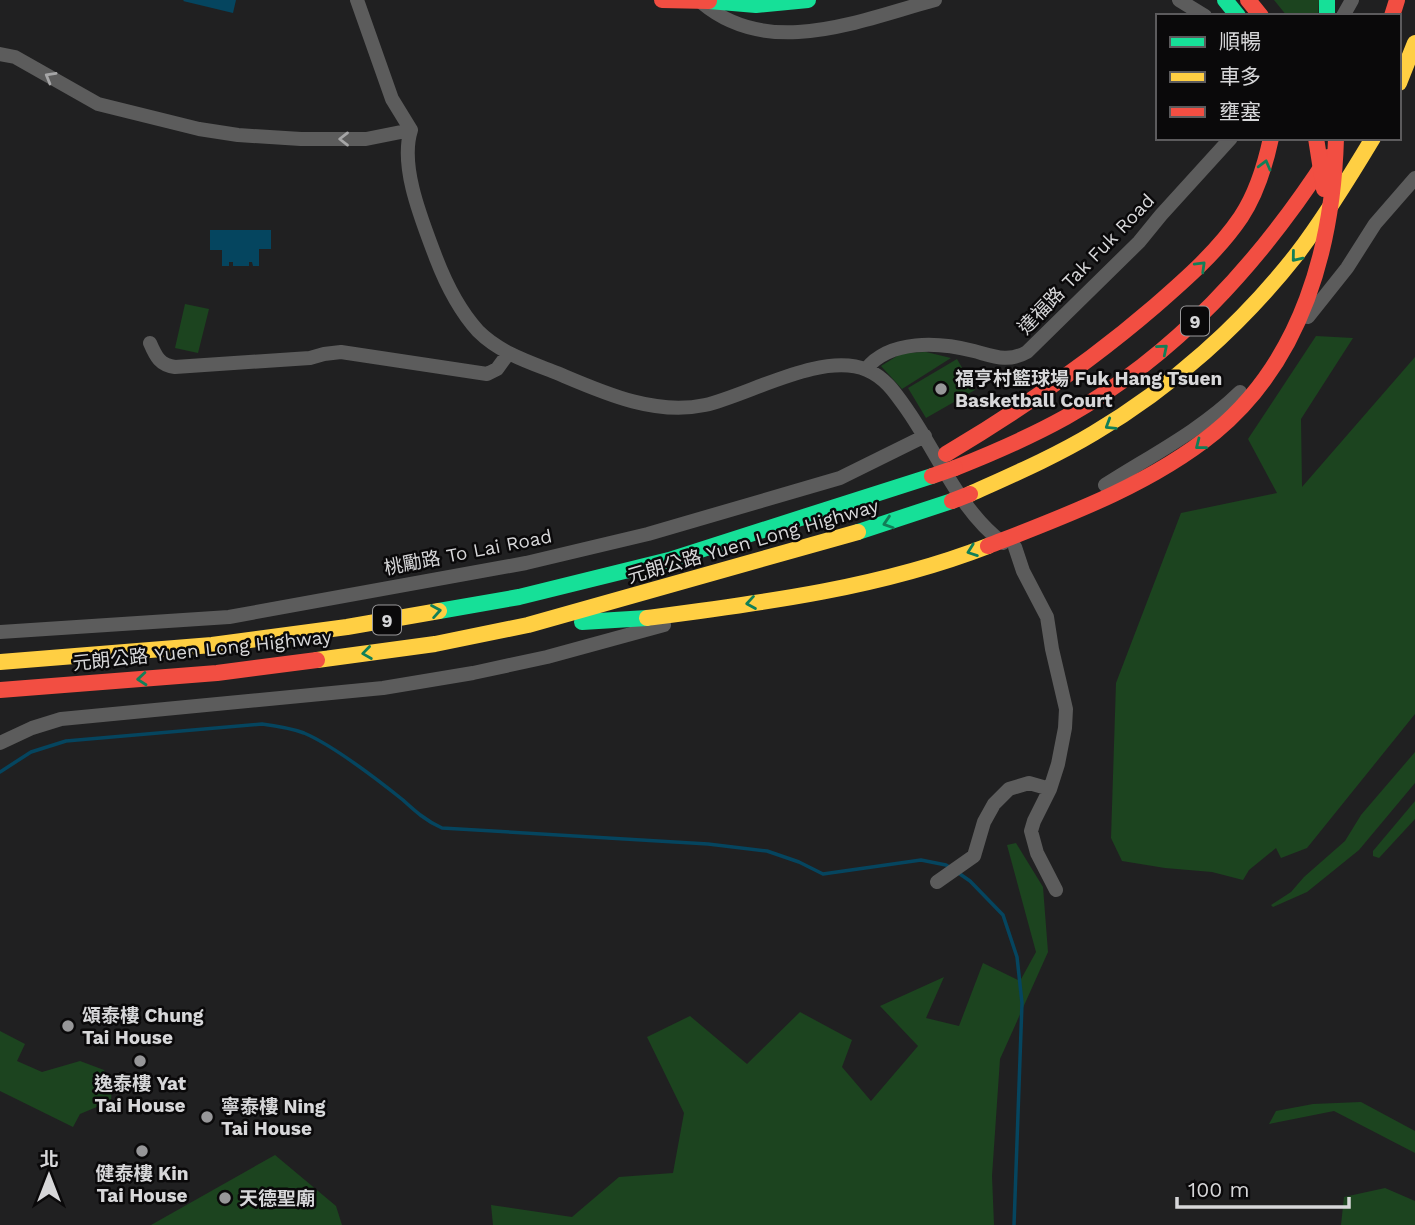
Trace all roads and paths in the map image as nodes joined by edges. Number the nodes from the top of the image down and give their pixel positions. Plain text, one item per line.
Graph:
1 (358, 0) edge
2 (659, 0) edge
3 (728, 0) edge
4 (808, 0) edge
5 (935, 0) edge
6 (1179, 0) edge
7 (1225, 0) edge
8 (1248, 0) edge
9 (704, 1) edge
10 (1202, 14) edge
11 (1236, 14) edge
12 (1259, 14) edge
13 (1415, 43) edge
14 (0, 54) edge
15 (1401, 78) edge
16 (411, 130) junction
17 (1229, 140) edge
18 (1271, 140) edge
19 (1316, 140) edge
20 (1336, 140) edge
21 (1337, 140) edge
22 (1372, 140) edge
23 (1415, 178) edge
24 (1327, 222) junction
25 (150, 343) dead end
26 (508, 354) junction
27 (866, 369) junction
28 (925, 436) junction
29 (929, 470) junction
30 (1015, 547) junction
31 (708, 611) dead end
32 (528, 625) junction
33 (0, 632) edge
34 (0, 662) edge
35 (0, 690) edge
36 (0, 743) edge
37 (1050, 789) junction
38 (937, 881) dead end
39 (1056, 890) dead end

1 - 16 street
2 - 9 highway, bridge
3 - 9 highway
4 - 9 highway
5 - 9 street
6 - 10 street
7 - 11 highway
8 - 12 highway
13 - 15 highway
16 -> 14 street
16 - 26 street
17 - 27 street, 達福路 Tak Fuk Road
29 -> 18 highway
19 - 24 highway, bridge
29 -> 20 highway, 9, bridge
21 - 24 highway, bridge
22 -> 32 highway, 元朗公路 Yuen Long Highway / 9, bridge
23 - 30 street
24 -> 32 highway, bridge
25 - 26 street
26 - 27 street
27 - 28 street
28 - 30 street
28 - 33 street, 桃勵路 To Lai Road
34 -> 29 highway, 元朗公路 Yuen Long Highway / 9
30 - 37 street
31 - 36 street
32 -> 35 highway, 元朗公路 Yuen Long Highway / 9
37 - 38 street
37 - 39 street

